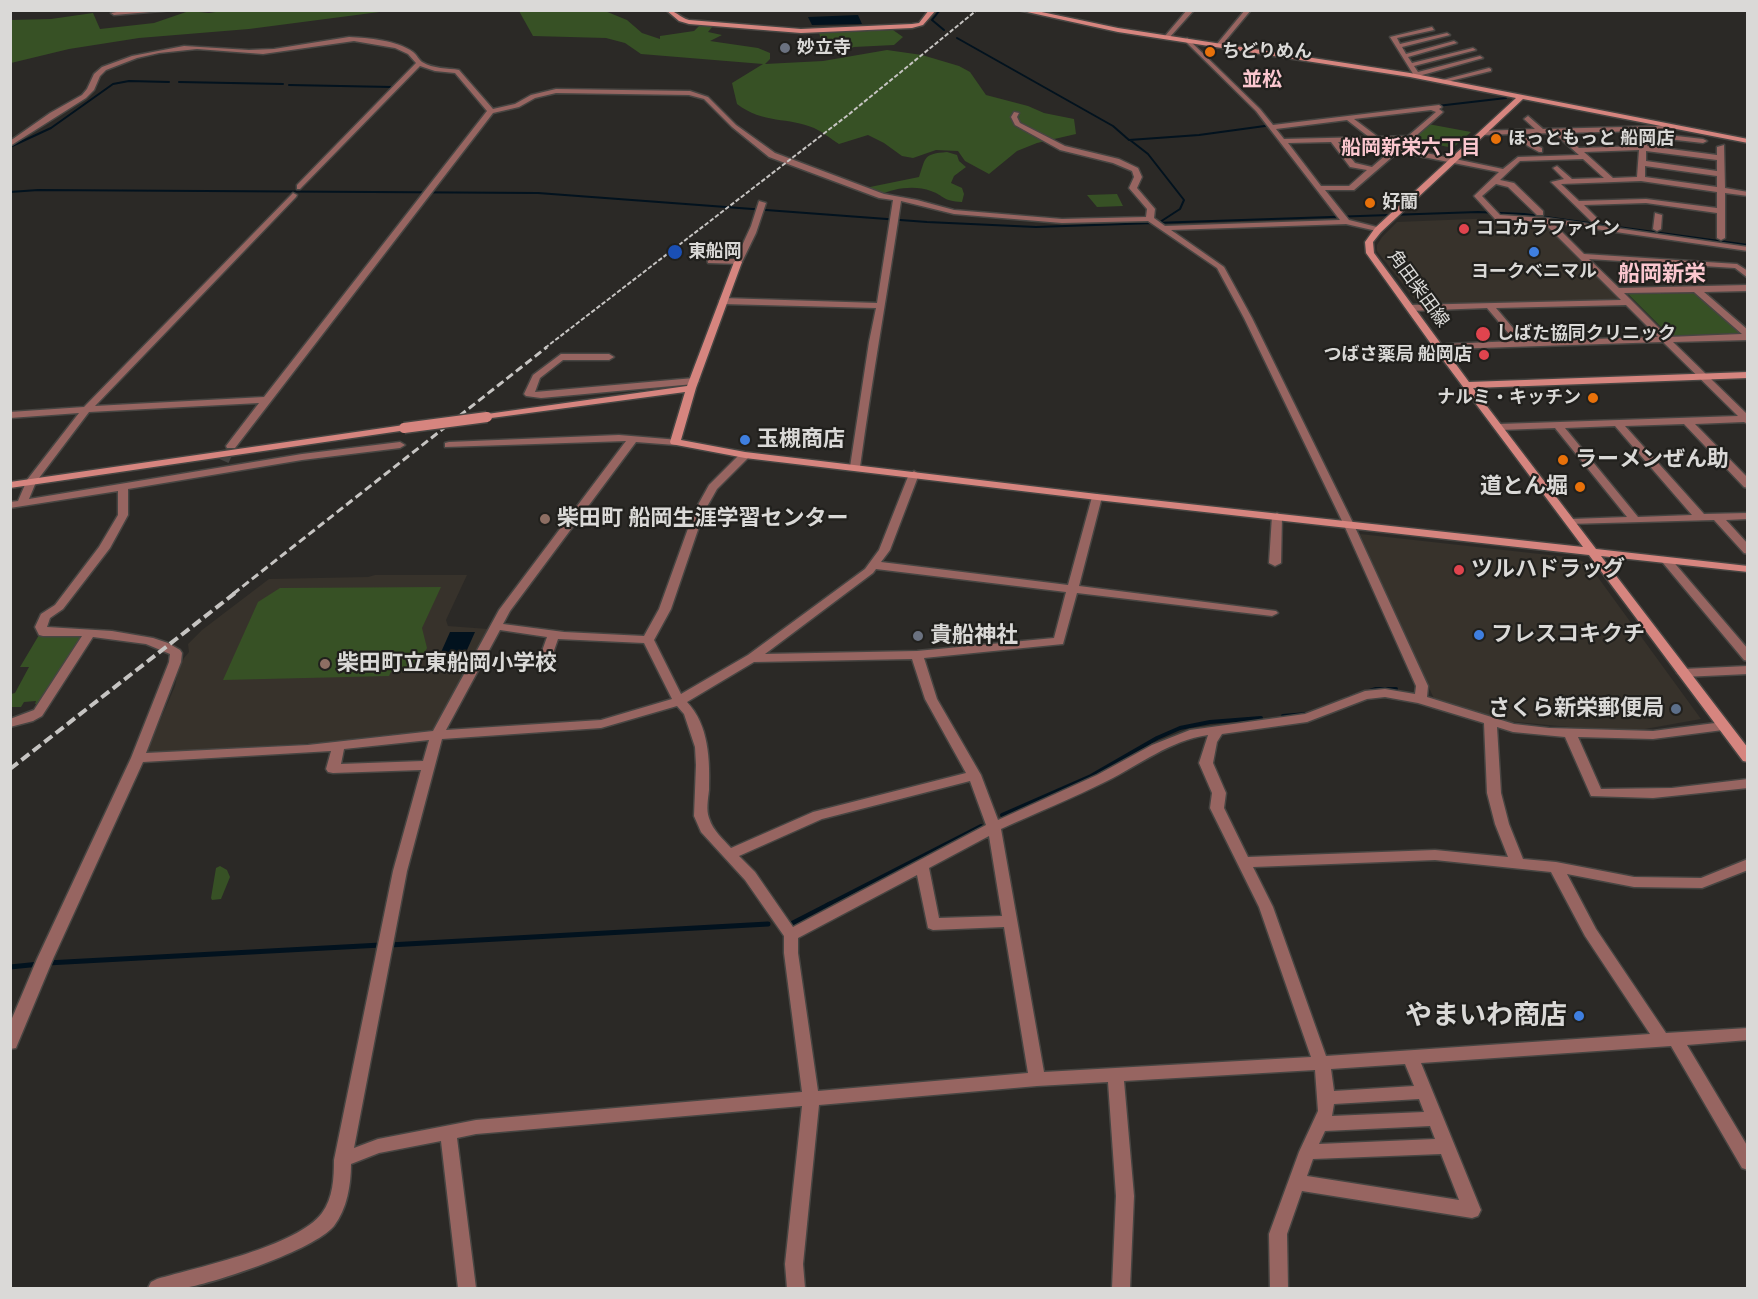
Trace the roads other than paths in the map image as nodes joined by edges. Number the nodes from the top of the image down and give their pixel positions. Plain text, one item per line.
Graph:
1 (170, 10) edge
2 (669, 10) edge
3 (933, 10) edge
4 (1021, 10) edge
5 (1191, 10) edge
6 (1248, 10) edge
7 (114, 14) dead end
8 (1432, 28) dead end
9 (1447, 35) dead end
10 (1167, 37) junction
11 (1187, 40) junction
12 (1454, 44) dead end
13 (1220, 45) junction
14 (1399, 46) junction
15 (1473, 50) dead end
16 (1404, 56) junction
17 (1479, 58) dead end
18 (419, 63) junction
19 (1410, 65) junction
20 (1489, 70) dead end
21 (1417, 75) junction
22 (1442, 81) junction
23 (1522, 96) junction
24 (491, 111) junction
25 (1016, 113) dead end
26 (1348, 118) junction
27 (1528, 118) dead end
28 (1271, 126) junction
29 (1665, 128) dead end
30 (1541, 131) junction
31 (1556, 131) junction
32 (1517, 132) junction
33 (1647, 132) junction
34 (1482, 133) junction
35 (1375, 138) junction
36 (1408, 138) junction
37 (1332, 140) junction
38 (1284, 141) junction
39 (1703, 141) dead end
40 (1748, 141) edge
41 (10, 144) edge
42 (1721, 147) dead end
43 (1643, 148) junction
44 (1396, 149) junction
45 (1539, 150) dead end
46 (1577, 150) junction
47 (1585, 157) junction
48 (1721, 158) junction
49 (1453, 160) junction
50 (1643, 163) junction
51 (1557, 168) dead end
52 (1372, 169) junction
53 (1503, 171) junction
54 (1721, 174) junction
55 (1641, 179) junction
56 (1494, 181) junction
57 (1612, 181) junction
58 (1571, 182) junction
59 (300, 187) dead end
60 (1319, 188) junction
61 (1722, 190) junction
62 (1748, 194) edge
63 (293, 195) dead end
64 (897, 200) junction
65 (762, 203) dead end
66 (1577, 203) junction
67 (1721, 212) junction
68 (1658, 215) dead end
69 (1542, 216) junction
70 (1343, 218) junction
71 (1150, 219) junction
72 (1595, 220) junction
73 (1164, 228) junction
74 (1657, 229) junction
75 (1378, 230) junction
76 (1721, 238) junction
77 (1748, 243) edge
78 (1735, 247) junction
79 (1748, 249) edge
80 (743, 253) junction
81 (1581, 256) junction
82 (738, 262) junction
83 (1737, 267) junction
84 (1748, 276) edge
85 (1748, 288) edge
86 (1698, 290) junction
87 (1616, 291) junction
88 (723, 301) junction
89 (1626, 302) junction
90 (881, 306) junction
91 (1490, 306) junction
92 (1410, 309) junction
93 (1748, 336) edge
94 (1665, 339) junction
95 (1522, 344) junction
96 (1449, 346) dead end
97 (609, 357) dead end
98 (1748, 375) edge
99 (1703, 377) junction
100 (692, 384) junction
101 (1467, 385) junction
102 (268, 400) junction
103 (87, 409) junction
104 (10, 415) edge
105 (1747, 420) edge
106 (1687, 421) junction
107 (1618, 424) junction
108 (1558, 426) junction
109 (1500, 427) junction
110 (634, 438) junction
111 (675, 442) junction
112 (400, 445) dead end
113 (449, 445) dead end
114 (231, 446) tunnel mouth
115 (746, 455) junction
116 (855, 468) junction
117 (914, 474) junction
118 (31, 482) junction
119 (10, 485) edge
120 (1748, 485) edge
121 (123, 487) junction
122 (1097, 497) junction
123 (16, 504) edge
124 (1277, 516) junction
125 (1748, 516) edge
126 (1717, 517) junction
127 (1701, 518) junction
128 (1635, 520) junction
129 (1572, 522) junction
130 (1349, 525) junction
131 (1748, 551) edge
132 (1594, 552) junction
133 (1667, 561) junction
134 (1275, 563) dead end
135 (874, 565) junction
136 (1748, 569) edge
137 (1072, 590) junction
138 (1272, 613) dead end
139 (495, 626) junction
140 (90, 633) junction
141 (554, 634) junction
142 (648, 640) junction
143 (917, 655) junction
144 (1748, 657) edge
145 (752, 658) junction
146 (543, 665) dead end
147 (1748, 670) edge
148 (1683, 673) junction
149 (1420, 699) junction
150 (679, 701) junction
151 (1490, 722) junction
152 (10, 723) edge
153 (1723, 726) junction
154 (1218, 729) junction
155 (1570, 733) junction
156 (437, 735) junction
157 (338, 747) junction
158 (138, 758) junction
159 (1748, 758) edge
160 (428, 765) junction
161 (974, 775) junction
162 (1748, 783) edge
163 (994, 827) junction
164 (730, 854) junction
165 (1245, 862) junction
166 (1517, 862) junction
167 (1748, 864) edge
168 (922, 866) junction
169 (1556, 867) junction
170 (1010, 921) junction
171 (791, 935) junction
172 (1748, 1034) edge
173 (1669, 1039) junction
174 (10, 1042) edge
175 (1410, 1056) junction
176 (1320, 1063) junction
177 (1115, 1074) junction
178 (1037, 1079) junction
179 (1424, 1092) junction
180 (811, 1098) junction
181 (1325, 1098) junction
182 (1435, 1119) junction
183 (1321, 1124) junction
184 (448, 1132) junction
185 (1446, 1146) junction
186 (1307, 1152) junction
187 (343, 1160) junction
188 (1748, 1163) edge
189 (1296, 1182) junction
190 (157, 1288) edge
191 (467, 1288) edge
192 (796, 1288) edge
193 (1121, 1288) edge
194 (1279, 1288) edge

1 - 7 street
2 - 3 street
4 - 10 street
5 - 10 street
6 - 13 street
8 - 14 street
9 - 14 street
10 - 11 street
11 - 13 street
11 - 28 street
12 - 16 street
13 - 21 street
14 - 16 street
15 - 19 street
16 - 19 street
17 - 21 street
18 - 24 street
18 - 41 street
18 - 59 street
19 - 21 street
20 - 22 street
21 - 22 street
22 - 23 street
23 - 34 street, 角田柴田線
23 - 40 street
24 - 64 street
24 - 102 street
25 - 71 street
26 - 28 street
26 - 35 street
26 - 36 street
27 - 30 street
28 - 38 street
29 - 33 street
30 - 31 street
30 - 32 street
31 - 33 street
31 - 46 street
32 - 34 street
32 - 45 street
33 - 39 street
33 - 43 street
34 - 49 street, 角田柴田線
35 - 36 street
35 - 37 street
36 - 44 street
37 - 38 street
37 - 52 street
38 - 60 street
42 - 48 street
43 - 46 street
43 - 48 street
43 - 50 street
44 - 49 street
44 - 52 street
46 - 47 street
47 - 53 street
47 - 57 street
48 - 54 street
49 - 53 street
49 - 75 street, 角田柴田線
50 - 54 street
50 - 55 street
51 - 58 street
52 - 60 street
53 - 56 street
54 - 61 street
55 - 57 street
55 - 61 street
56 - 69 street
56 - 69 street
57 - 58 street
58 - 66 street
60 - 70 street
61 - 62 street
61 - 67 street
63 - 103 street
64 - 71 street
64 - 90 street
65 - 80 street
66 - 67 street
66 - 72 street
67 - 76 street
68 - 74 street
69 - 72 street
69 - 78 street
69 - 81 street
70 - 73 street
70 - 75 street
71 - 73 street
72 - 74 street
73 - 130 street
74 - 76 street
75 - 92 street, 角田柴田線
76 - 77 street
78 - 79 street
78 - 83 street
80 - 82 street
80 - 82 street
81 - 83 street
81 - 87 street
82 - 88 street
83 - 84 street
85 - 86 street
86 - 87 street
86 - 93 street
87 - 89 street
88 - 90 street
88 - 100 street
89 - 91 street
89 - 94 street
90 - 116 street
91 - 92 street
91 - 95 street
92 - 101 street, 角田柴田線
93 - 94 street
94 - 95 street
94 - 99 street
95 - 96 street
97 - 100 street
98 - 99 street
99 - 101 street
99 - 105 street
100 - 111 street
100 - 118 street, bridge
101 - 109 street, 角田柴田線
102 - 103 street
102 - 114 street
103 - 104 street
103 - 118 street
105 - 106 street
106 - 107 street
106 - 120 street
107 - 108 street
107 - 127 street
108 - 109 street
108 - 128 street
109 - 129 street, 角田柴田線
110 - 111 street
110 - 113 street
110 - 139 street
111 - 115 street
112 - 121 street
115 - 116 street
115 - 142 street
116 - 117 street
117 - 122 street
117 - 135 street
118 - 119 street
118 - 123 street
121 - 123 street
121 - 140 street
122 - 124 street
122 - 137 street
124 - 130 street
124 - 134 street
125 - 126 street
126 - 127 street
126 - 131 street
127 - 128 street
128 - 129 street
129 - 132 street, 角田柴田線
130 - 132 street
130 - 149 street
132 - 133 street
132 - 148 street, 角田柴田線
133 - 136 street
133 - 144 street
135 - 137 street
135 - 145 street
137 - 138 street
137 - 143 street
139 - 141 street
139 - 156 street
140 - 152 street
140 - 158 street
141 - 142 street
141 - 146 street
142 - 150 street
143 - 145 street
143 - 161 street
145 - 150 street
147 - 148 street
148 - 153 street, 角田柴田線
149 - 151 street
149 - 154 street
150 - 156 street
150 - 164 street
151 - 155 street
151 - 166 street
153 - 155 street
153 - 159 street, 角田柴田線
154 - 163 street
154 - 165 street
155 - 162 street
156 - 157 street
156 - 160 street
157 - 158 street
157 - 160 street
158 - 174 street
160 - 187 street
161 - 163 street
161 - 164 street
163 - 168 street
163 - 170 street
164 - 171 street
165 - 166 street
165 - 176 street
166 - 169 street
167 - 169 street
168 - 170 street
168 - 171 street
169 - 173 street
170 - 178 street
171 - 180 street
172 - 173 street
173 - 175 street
173 - 188 street
175 - 176 street
175 - 179 street
176 - 177 street
176 - 181 street
177 - 178 street
177 - 193 street
178 - 180 street
179 - 181 street
179 - 182 street
180 - 184 street
180 - 192 street
181 - 183 street
182 - 183 street
182 - 185 street
183 - 186 street
184 - 187 street
184 - 191 street
185 - 186 street
185 - 189 street
186 - 189 street
187 - 190 street
189 - 194 street

